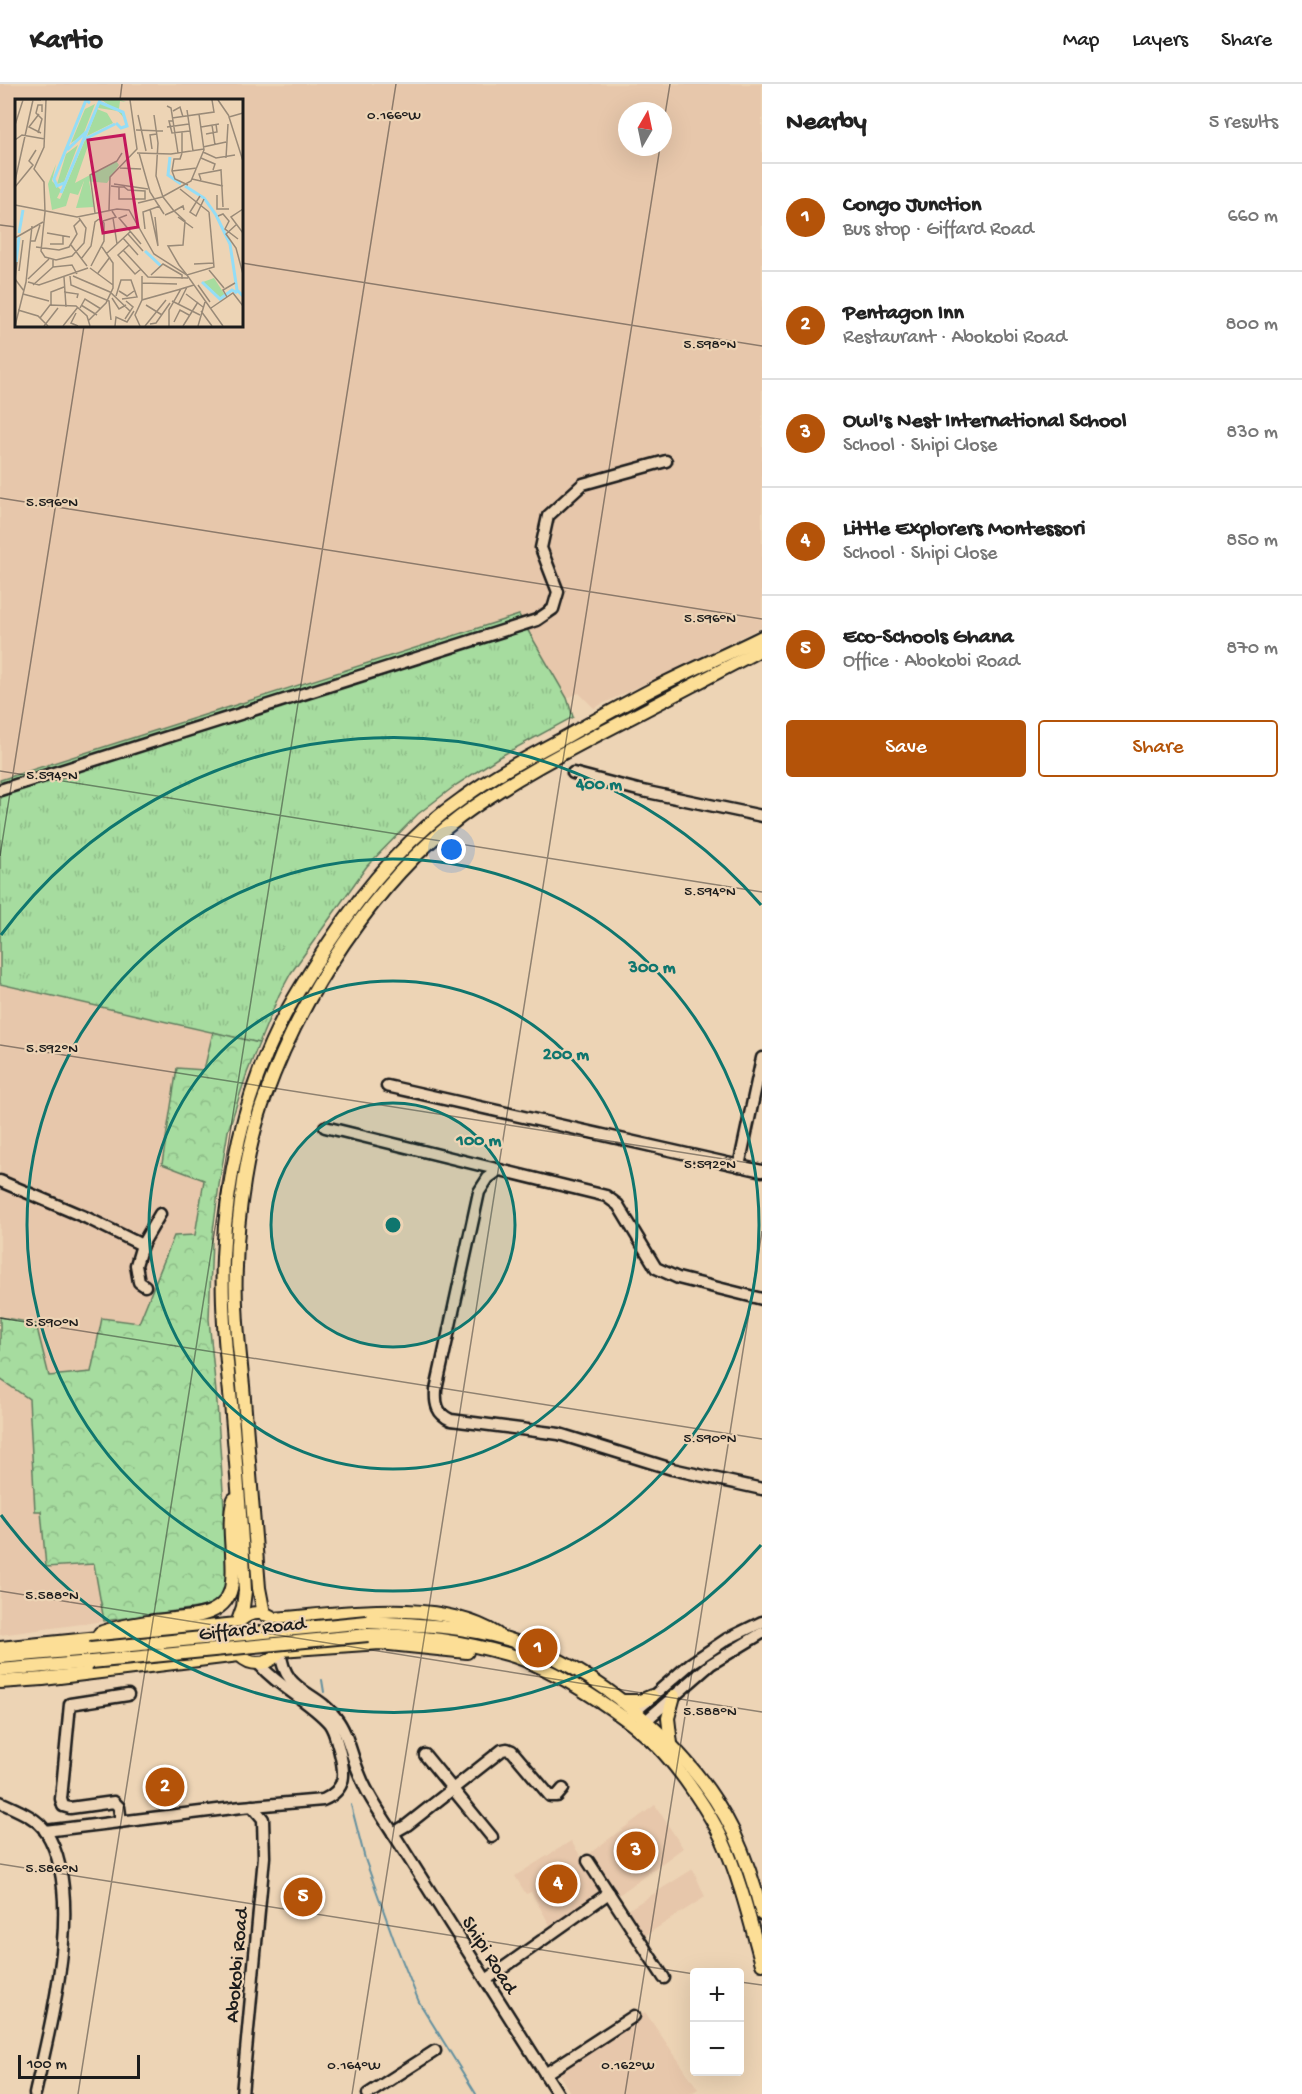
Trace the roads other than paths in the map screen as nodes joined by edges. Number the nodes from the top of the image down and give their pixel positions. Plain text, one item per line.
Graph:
1 (666, 461) dead end
2 (762, 637) edge
3 (762, 649) edge
4 (573, 773) dead end
5 (0, 790) edge
6 (762, 816) edge
7 (762, 1059) edge
8 (387, 1086) dead end
9 (325, 1127) dead end
10 (739, 1166) junction
11 (499, 1170) junction
12 (762, 1171) edge
13 (0, 1181) edge
14 (160, 1214) dead end
15 (142, 1245) junction
16 (145, 1286) dead end
17 (762, 1299) edge
18 (238, 1487) junction
19 (762, 1489) edge
20 (269, 1617) junction
21 (762, 1622) edge
22 (237, 1624) junction
23 (367, 1628) junction
24 (762, 1633) edge
25 (506, 1639) junction
26 (0, 1648) edge
27 (89, 1650) junction
28 (280, 1650) junction
29 (239, 1654) junction
30 (507, 1654) junction
31 (0, 1658) edge
32 (258, 1663) junction
33 (0, 1670) edge
34 (0, 1682) edge
35 (128, 1695) dead end
36 (652, 1696) junction
37 (674, 1696) junction
38 (621, 1701) junction
39 (630, 1716) junction
40 (640, 1725) junction
41 (671, 1744) junction
42 (425, 1755) dead end
43 (563, 1789) dead end
44 (452, 1791) junction
45 (0, 1802) edge
46 (247, 1806) junction
47 (222, 1809) junction
48 (121, 1822) junction
49 (45, 1831) junction
50 (393, 1833) junction
51 (492, 1838) dead end
52 (263, 1840) junction
53 (588, 1861) dead end
54 (609, 1893) junction
55 (762, 1914) edge
56 (762, 1964) edge
57 (664, 1978) dead end
58 (486, 1980) junction
59 (634, 2016) dead end
60 (435, 2051) dead end
61 (545, 2074) junction
62 (35, 2094) edge
63 (242, 2094) edge
64 (368, 2094) edge
65 (558, 2094) edge

1 - 5 street
2 - 18 main road
3 - 20 main road
4 - 6 street
7 - 10 street
8 - 10 street
9 - 11 street
10 - 12 street
11 - 17 street
11 - 19 street
13 - 15 street
14 - 15 street
15 - 16 street
18 - 22 main road
18 - 27 main road
20 - 22 main road
20 - 25 main road, Giffard Road
20 - 28 main road
21 - 36 street
22 - 27 main road, Giffard Road
22 - 29 main road
23 - 25 main road, Giffard Road
23 - 27 main road, Giffard Road, bridge
23 - 30 main road, Giffard Road
24 - 37 street
25 - 38 main road, Giffard Road
26 - 27 main road, Giffard Road
27 - 31 main road, Giffard Road
27 - 33 main road, Giffard Road
28 - 30 main road, Giffard Road
28 - 32 main road
28 - 50 street, Shipi Road
29 - 32 main road
29 - 34 main road, Giffard Road
30 - 39 main road, Giffard Road
32 - 46 street
35 - 48 street
36 - 38 main road
36 - 39 street
37 - 40 street
37 - 41 main road
38 - 39 main road, Giffard Road
39 - 40 main road, Giffard Road
40 - 41 main road, Giffard Road
40 - 56 main road, Giffard Road
41 - 55 main road, Giffard Road
42 - 44 street
43 - 44 street
44 - 50 street
44 - 51 street
45 - 49 street
46 - 47 street, Abokobi Road
46 - 52 street, Abokobi Road
47 - 48 street, Abokobi Road
47 - 52 street, Abokobi Road
48 - 49 street, Abokobi Road
49 - 62 street
50 - 58 street, Shipi Road
52 - 63 street, Abokobi Road
53 - 54 street
54 - 57 street
54 - 58 street
58 - 61 street, Shipi Road
59 - 61 street
60 - 64 street
61 - 65 street, Shipi Road

